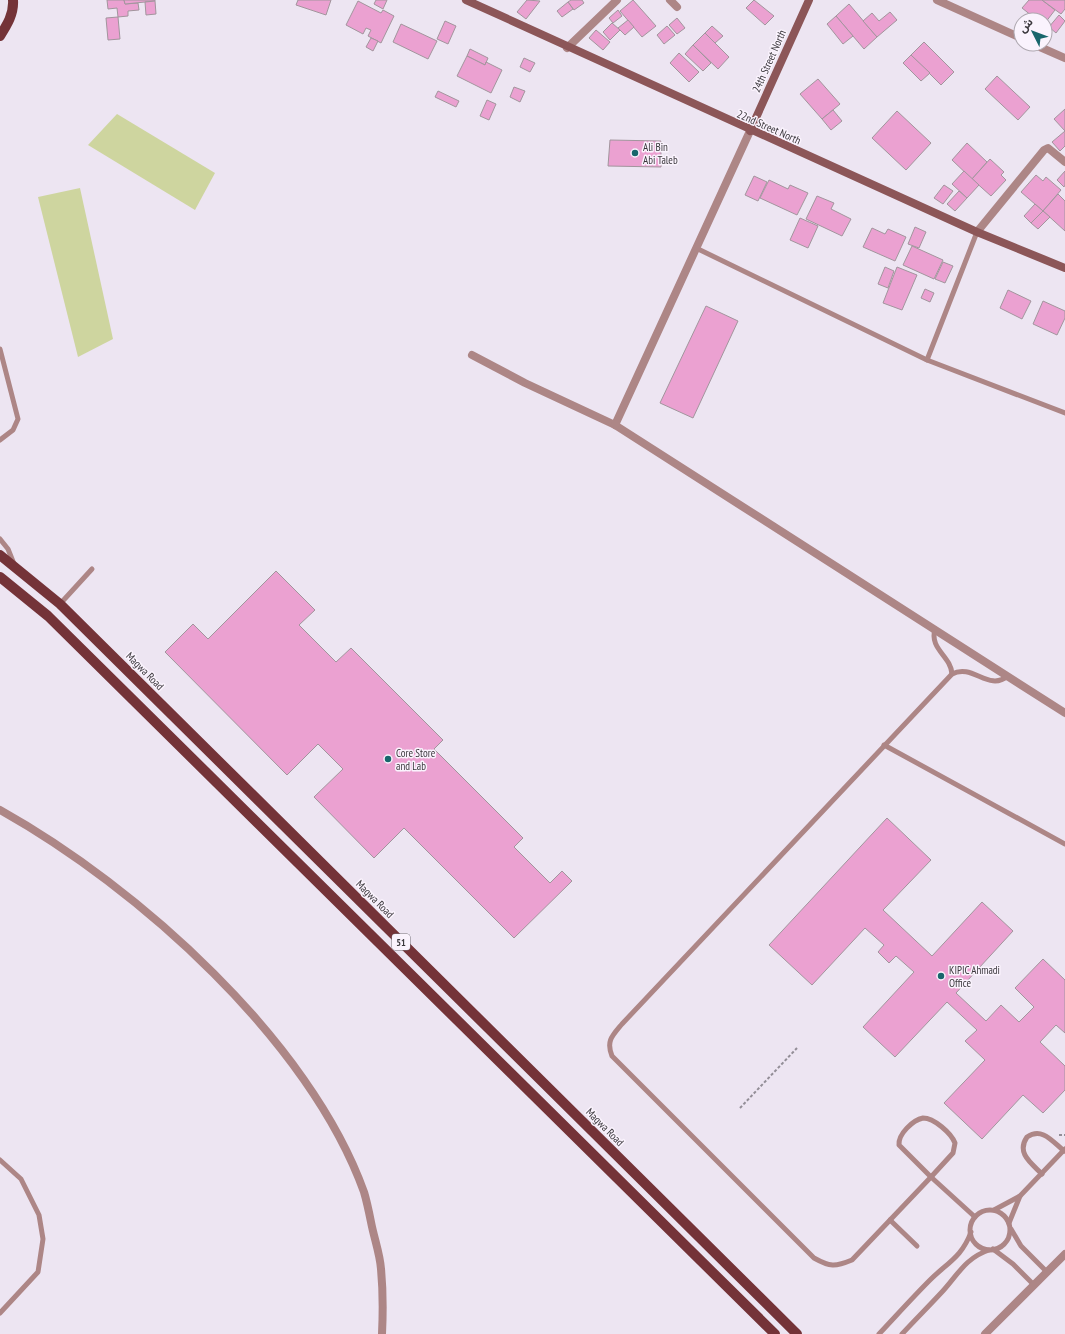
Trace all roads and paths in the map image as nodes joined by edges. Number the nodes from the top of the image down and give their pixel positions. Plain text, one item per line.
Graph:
1 (466, 0) edge
2 (617, 0) edge
3 (670, 0) edge
4 (808, 0) edge
5 (937, 0) edge
6 (14, 2) edge
7 (677, 7) dead end
8 (1013, 34) edge
9 (0, 36) edge
10 (567, 48) junction
11 (1051, 52) edge
12 (1065, 58) edge
13 (750, 131) junction
14 (1065, 162) edge
15 (977, 232) junction
16 (696, 248) junction
17 (1065, 268) edge
18 (0, 349) edge
19 (472, 355) dead end
20 (927, 360) junction
21 (1065, 413) edge
22 (615, 425) junction
23 (0, 440) edge
24 (0, 539) edge
25 (0, 555) edge
26 (15, 565) junction
27 (92, 569) dead end
28 (0, 577) edge
29 (60, 604) junction
30 (935, 629) junction
31 (952, 674) junction
32 (1008, 676) junction
33 (1065, 713) edge
34 (884, 745) junction
35 (0, 810) edge
36 (1065, 844) edge
37 (797, 1048) dead end
38 (740, 1108) dead end
39 (1064, 1150) edge
40 (0, 1160) edge
41 (1042, 1174) junction
42 (931, 1176) junction
43 (1020, 1196) junction
44 (994, 1210) junction
45 (975, 1217) junction
46 (890, 1220) junction
47 (1010, 1225) junction
48 (970, 1232) junction
49 (916, 1246) dead end
50 (991, 1249) junction
51 (1065, 1254) edge
52 (1047, 1272) junction
53 (1034, 1285) junction
54 (0, 1313) edge
55 (382, 1334) edge
56 (775, 1334) edge
57 (797, 1334) edge
58 (879, 1334) edge
59 (902, 1334) edge
60 (985, 1334) edge

1 - 10 street, 22nd Street North
2 - 10 street
3 - 7 street
4 - 13 street, 24th Street North
5 - 8 street
6 - 9 main road
10 - 13 street, 22nd Street North
11 - 12 street
13 - 15 street, 22nd Street North
13 - 16 street
14 - 15 street
15 - 17 street, 22nd Street North
15 - 20 lane
16 - 20 lane
16 - 22 street
18 - 23 lane
19 - 22 street
20 - 21 lane
22 - 30 street
24 - 26 lane
25 - 26 main road, Magwa Road / 51
26 - 29 main road, Magwa Road / 51
27 - 29 lane
28 - 56 main road, 51
29 - 57 main road, Magwa Road / 51
30 - 31 lane
30 - 32 street
31 - 32 lane
31 - 34 lane
32 - 33 street
34 - 36 lane
34 - 46 lane
35 - 55 street
37 - 38 path
39 - 41 lane
39 - 41 lane
40 - 54 lane
41 - 43 lane
42 - 42 lane
42 - 45 lane
42 - 46 lane
43 - 44 lane
43 - 47 lane
44 - 45 lane
44 - 47 lane
45 - 48 lane
46 - 49 lane
47 - 50 lane
47 - 52 lane
48 - 50 lane
48 - 58 lane
50 - 53 lane
50 - 59 lane
51 - 52 street
52 - 53 street
53 - 60 street

